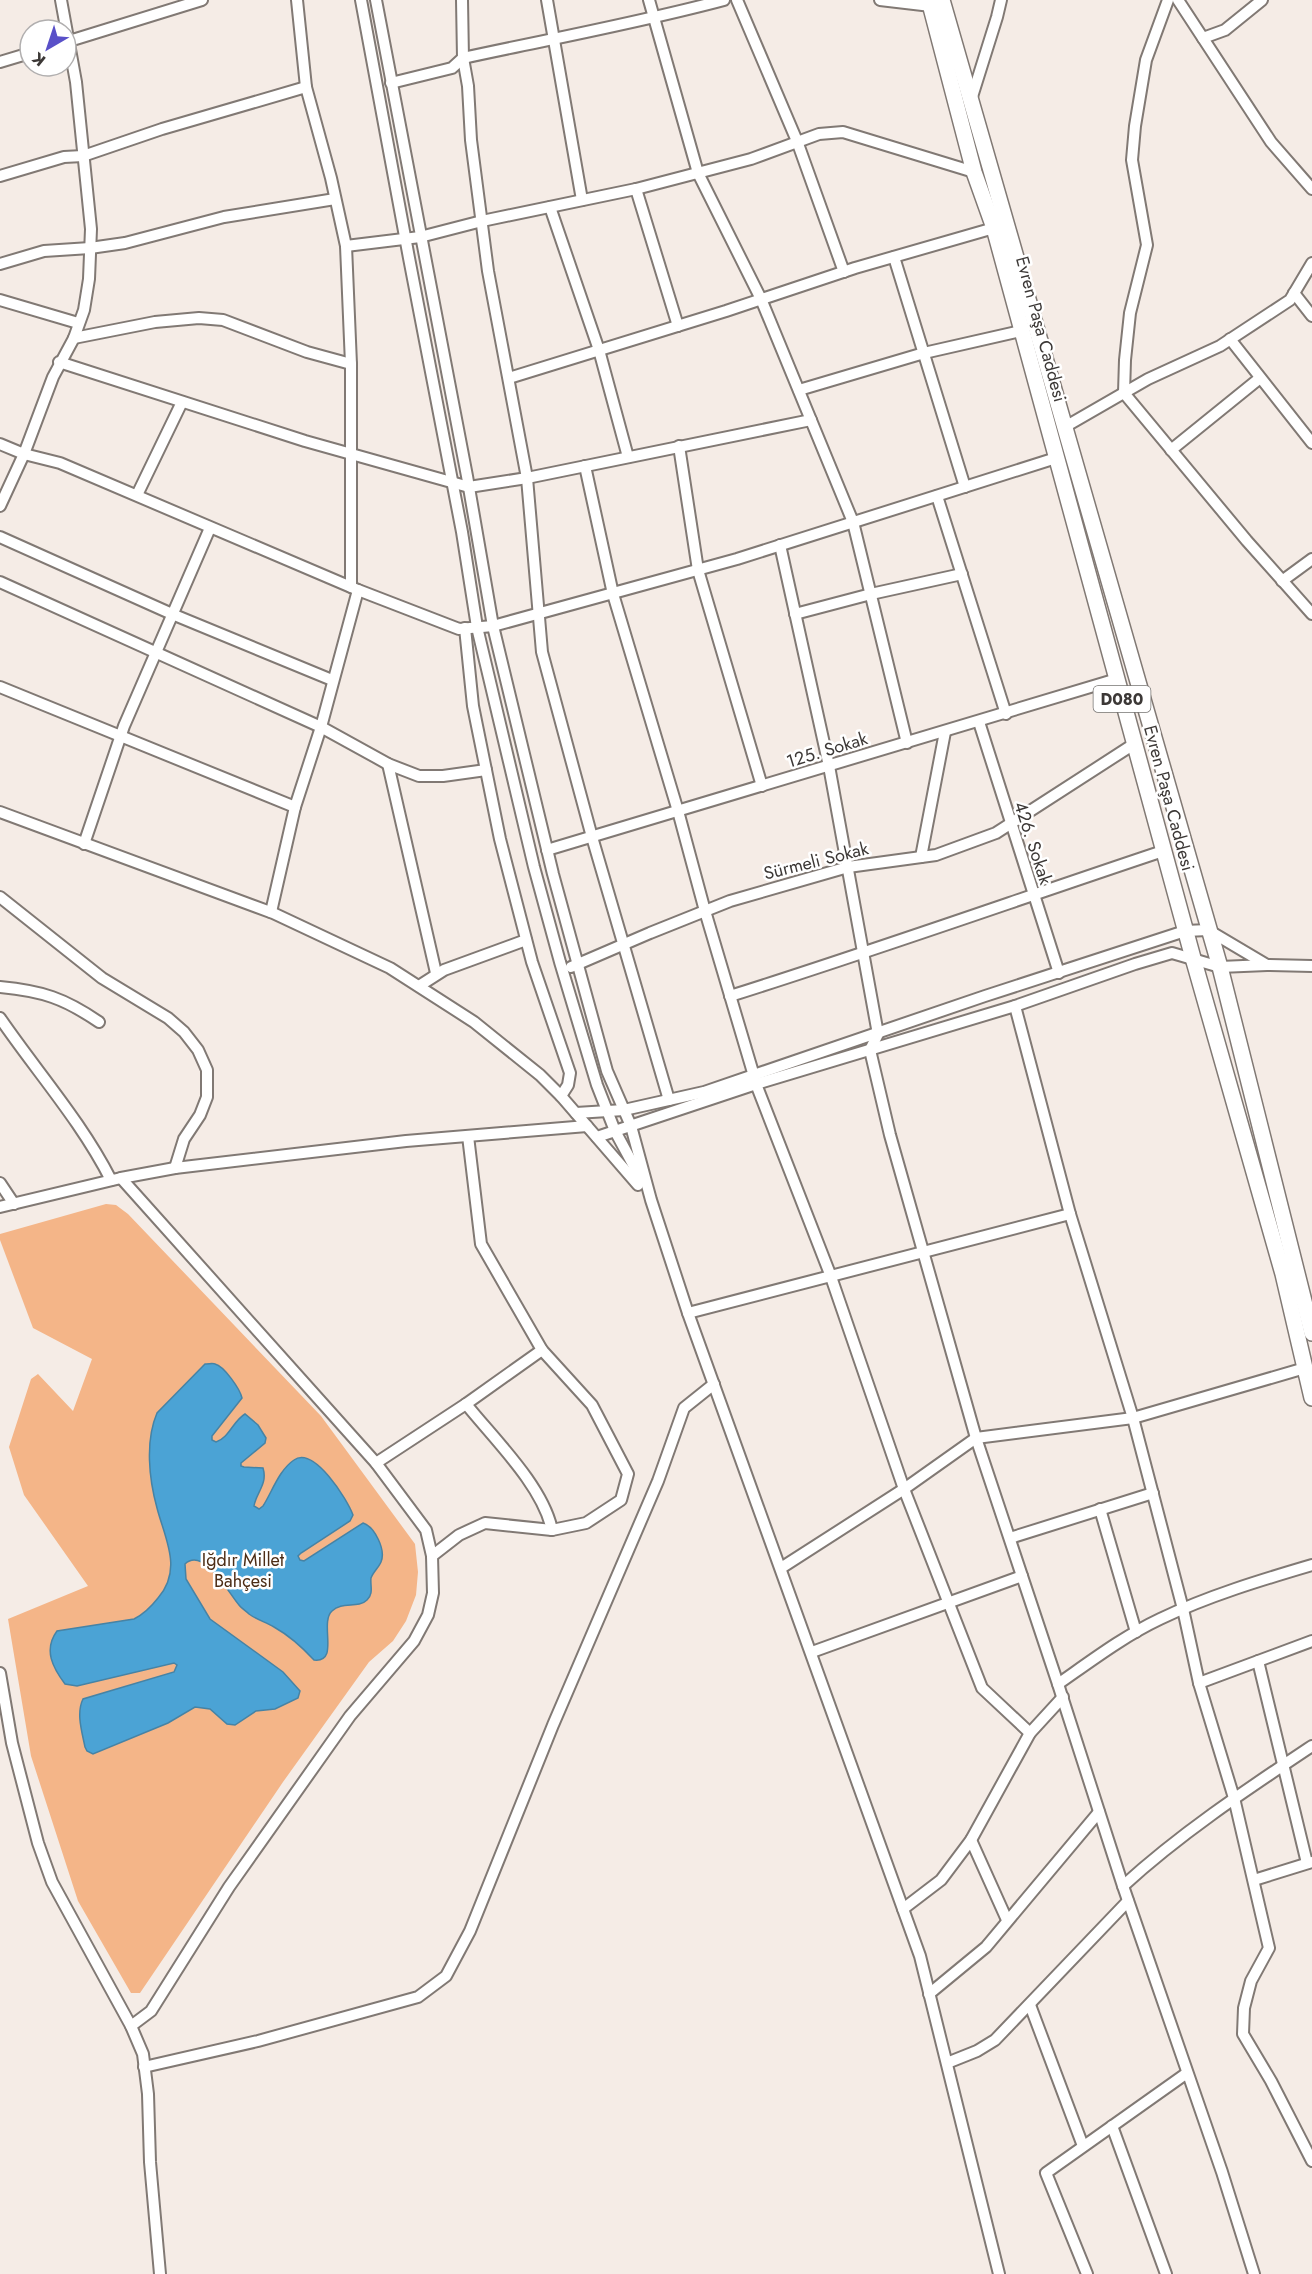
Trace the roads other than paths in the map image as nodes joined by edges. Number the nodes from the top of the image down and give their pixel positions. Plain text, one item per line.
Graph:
1 (61, 0) edge
2 (202, 0) edge
3 (297, 0) edge
4 (361, 0) edge
5 (376, 0) edge
6 (462, 0) edge
7 (547, 0) edge
8 (649, 0) edge
9 (724, 0) edge
10 (736, 0) edge
11 (880, 0) edge
12 (1001, 0) edge
13 (1168, 0) edge
14 (1178, 0) edge
15 (1262, 0) edge
16 (934, 2) edge
17 (64, 18) edge
18 (655, 18) junction
19 (553, 38) junction
20 (1203, 38) junction
21 (78, 39) edge
22 (18, 57) edge
23 (463, 58) junction
24 (0, 62) edge
25 (75, 78) edge
26 (391, 83) junction
27 (306, 87) junction
28 (970, 103) junction
29 (797, 141) junction
30 (83, 156) junction
31 (974, 172) junction
32 (698, 173) junction
33 (0, 176) edge
34 (636, 189) junction
35 (1312, 189) edge
36 (335, 199) junction
37 (582, 200) junction
38 (550, 207) junction
39 (482, 221) junction
40 (993, 228) junction
41 (420, 237) junction
42 (405, 238) junction
43 (346, 246) junction
44 (90, 248) junction
45 (894, 257) junction
46 (1312, 263) edge
47 (0, 264) edge
48 (844, 272) junction
49 (1294, 293) junction
50 (761, 299) junction
51 (0, 300) edge
52 (1312, 316) edge
53 (78, 322) junction
54 (678, 326) junction
55 (1022, 331) junction
56 (74, 338) junction
57 (1230, 339) junction
58 (599, 350) junction
59 (924, 353) junction
60 (59, 362) junction
61 (351, 364) junction
62 (509, 378) junction
63 (1260, 378) junction
64 (799, 390) junction
65 (1124, 393) junction
66 (182, 402) junction
67 (811, 420) junction
68 (1063, 428) junction
69 (1312, 443) edge
70 (0, 444) edge
71 (679, 446) junction
72 (1171, 450) junction
73 (24, 454) junction
74 (352, 454) junction
75 (627, 457) junction
76 (1056, 458) junction
77 (585, 466) junction
78 (527, 478) junction
79 (453, 484) junction
80 (469, 487) junction
81 (965, 487) junction
82 (137, 495) junction
83 (937, 496) junction
84 (0, 506) edge
85 (853, 522) junction
86 (210, 528) junction
87 (0, 537) edge
88 (780, 545) junction
89 (1312, 559) edge
90 (698, 570) junction
91 (962, 574) junction
92 (1282, 581) junction
93 (0, 582) edge
94 (355, 588) junction
95 (613, 594) junction
96 (871, 594) junction
97 (172, 614) junction
98 (537, 614) junction
99 (795, 614) junction
100 (1312, 614) edge
101 (493, 626) junction
102 (477, 627) junction
103 (465, 628) junction
104 (156, 653) junction
105 (1117, 679) junction
106 (332, 680) junction
107 (0, 687) edge
108 (1006, 714) junction
109 (979, 722) junction
110 (321, 727) junction
111 (945, 732) junction
112 (121, 737) junction
113 (906, 743) junction
114 (1134, 744) junction
115 (388, 764) junction
116 (829, 766) junction
117 (486, 770) junction
118 (762, 786) junction
119 (295, 807) junction
120 (678, 811) junction
121 (0, 812) edge
122 (1010, 824) junction
123 (592, 837) junction
124 (84, 844) junction
125 (547, 850) junction
126 (1164, 851) junction
127 (921, 857) junction
128 (848, 867) junction
129 (1033, 894) junction
130 (0, 897) edge
131 (705, 911) junction
132 (271, 912) junction
133 (1208, 930) junction
134 (1185, 931) junction
135 (526, 940) junction
136 (625, 944) junction
137 (863, 954) junction
138 (1193, 958) junction
139 (578, 965) junction
140 (1267, 965) junction
141 (1312, 966) edge
142 (1220, 967) junction
143 (562, 970) junction
144 (436, 973) junction
145 (1059, 973) junction
146 (419, 986) junction
147 (0, 987) edge
148 (730, 996) junction
149 (1015, 1006) junction
150 (0, 1018) edge
151 (99, 1022) dead end
152 (878, 1034) junction
153 (870, 1050) junction
154 (755, 1080) junction
155 (561, 1096) junction
156 (669, 1100) junction
157 (624, 1110) junction
158 (607, 1111) junction
159 (576, 1113) junction
160 (587, 1126) junction
161 (631, 1126) junction
162 (615, 1131) junction
163 (468, 1136) junction
164 (597, 1137) junction
165 (175, 1168) junction
166 (116, 1179) junction
167 (0, 1183) edge
168 (651, 1200) junction
169 (14, 1204) junction
170 (0, 1207) edge
171 (1070, 1214) junction
172 (922, 1252) junction
173 (830, 1274) junction
174 (688, 1313) junction
175 (1312, 1333) edge
176 (542, 1350) junction
177 (1305, 1368) junction
178 (714, 1384) junction
179 (1312, 1398) edge
180 (466, 1404) junction
181 (1133, 1418) junction
182 (976, 1438) junction
183 (376, 1463) junction
184 (904, 1489) junction
185 (1153, 1493) junction
186 (1100, 1509) junction
187 (552, 1530) junction
188 (1010, 1538) junction
189 (432, 1556) junction
190 (1312, 1565) edge
191 (781, 1568) junction
192 (1022, 1576) junction
193 (948, 1601) junction
194 (1183, 1609) junction
195 (1137, 1632) junction
196 (1312, 1641) edge
197 (812, 1652) junction
198 (1258, 1661) junction
199 (0, 1673) edge
200 (1199, 1683) junction
201 (1058, 1684) junction
202 (1062, 1697) junction
203 (1030, 1733) junction
204 (1312, 1746) edge
205 (1282, 1766) junction
206 (1234, 1798) junction
207 (1099, 1812) junction
208 (971, 1840) junction
209 (1310, 1863) edge
210 (1254, 1880) junction
211 (1123, 1886) junction
212 (1128, 1900) junction
213 (903, 1910) junction
214 (1007, 1920) junction
215 (930, 1994) junction
216 (1030, 2005) junction
217 (131, 2026) junction
218 (947, 2063) junction
219 (144, 2067) junction
220 (1187, 2073) junction
221 (1112, 2126) junction
222 (1083, 2146) junction
223 (1312, 2160) edge
224 (160, 2274) edge
225 (999, 2274) edge
226 (1087, 2274) edge
227 (1167, 2274) edge
228 (1254, 2274) edge

1 - 17 street
2 - 21 street
3 - 27 street
4 - 42 street
5 - 26 street
6 - 23 street
7 - 19 street
8 - 18 street
9 - 18 street
10 - 29 street
11 - 16 street
12 - 28 street
13 - 65 street
14 - 20 street
15 - 20 street
16 - 28 highway, Evren Paşa Caddesi / D080
16 - 31 highway, Evren Paşa Caddesi / D080
18 - 19 street
18 - 32 street
19 - 23 street
19 - 37 street
20 - 35 street
22 - 24 street
23 - 26 street
23 - 39 street
25 - 30 street
26 - 41 street
27 - 30 street
27 - 36 street
28 - 68 highway, Evren Paşa Caddesi / D080
29 - 31 street
29 - 32 street
29 - 48 street
30 - 33 street
30 - 44 street
31 - 40 highway, Evren Paşa Caddesi / D080
32 - 34 street
32 - 50 street
34 - 37 street
34 - 54 street
36 - 43 street
36 - 44 street
37 - 38 street
38 - 39 street
38 - 58 street
39 - 41 street
39 - 62 street
40 - 45 street
40 - 55 highway, Evren Paşa Caddesi / D080
41 - 42 street
41 - 80 street
42 - 43 street
42 - 79 street
43 - 61 street
44 - 47 street
44 - 53 street
45 - 48 street
45 - 59 street
46 - 49 street
48 - 50 street
49 - 52 street
49 - 57 street
50 - 54 street
50 - 64 street
51 - 53 street
53 - 56 street
54 - 58 street
55 - 59 street
55 - 76 highway, Evren Paşa Caddesi / D080
56 - 60 street
56 - 61 street
57 - 63 street
57 - 65 street
58 - 62 street
58 - 75 street
59 - 64 street
59 - 81 street
60 - 66 street
60 - 73 street
61 - 74 street
62 - 78 street
63 - 69 street
63 - 72 street
64 - 67 street
65 - 68 street
65 - 72 street
66 - 74 street
66 - 82 street
67 - 71 street
67 - 85 street
68 - 133 highway, Evren Paşa Caddesi / D080
70 - 73 street
71 - 75 street
71 - 90 street
72 - 92 street
73 - 82 street
73 - 84 street
74 - 79 street
74 - 94 street
75 - 77 street
76 - 81 street
76 - 105 highway, Evren Paşa Caddesi / D080
77 - 78 street
77 - 95 street
78 - 80 street
78 - 98 street
79 - 80 street
79 - 102 street
80 - 101 street
81 - 83 street
82 - 86 street
83 - 85 street
83 - 91 street
85 - 88 street
85 - 96 street
86 - 94 street
86 - 97 street
87 - 97 street
88 - 90 street
88 - 99 street
89 - 92 street
90 - 95 street
90 - 118 street
91 - 96 street
91 - 108 street
92 - 100 street
93 - 104 street
94 - 103 street
94 - 106 street
95 - 98 street
95 - 120 street
96 - 99 street
96 - 113 street
97 - 104 street
97 - 106 street
98 - 101 street
98 - 123 street
99 - 116 street
101 - 102 street
101 - 125 street
102 - 103 street
102 - 143 street
103 - 117 street
104 - 110 street
104 - 112 street
105 - 108 street, 125. Sokak
105 - 114 highway, Evren Paşa Caddesi / D080
106 - 110 street
107 - 112 street
108 - 109 street, 125. Sokak
109 - 111 street, 125. Sokak
109 - 122 street, 426. Sokak
110 - 115 street
110 - 119 street
111 - 113 street, 125. Sokak
111 - 127 street
112 - 119 street
112 - 124 street
113 - 116 street, 125. Sokak
114 - 122 street, Sürmeli Sokak
114 - 126 highway, Evren Paşa Caddesi / D080
115 - 117 street
115 - 144 street
116 - 118 street, 125. Sokak
116 - 128 street
117 - 135 street
118 - 120 street, 125. Sokak
119 - 132 street
120 - 123 street, 125. Sokak
120 - 131 street
121 - 124 street
122 - 127 street, Sürmeli Sokak
122 - 129 street, 426. Sokak
123 - 125 street, 125. Sokak
123 - 136 street
124 - 132 street
125 - 139 street
126 - 129 street
126 - 134 highway, Evren Paşa Caddesi / D080
127 - 128 street, Sürmeli Sokak
128 - 131 street, Sürmeli Sokak
128 - 137 street
129 - 137 street
129 - 145 street, 426. Sokak
130 - 165 street
131 - 136 street, Sürmeli Sokak
131 - 148 street
132 - 146 street
133 - 134 street
133 - 140 street
133 - 142 highway, Evren Paşa Caddesi / D080
134 - 138 highway, Evren Paşa Caddesi / D080
134 - 145 street
135 - 144 street
135 - 155 street
136 - 139 street, Sürmeli Sokak
136 - 156 street
137 - 148 street
137 - 152 street
138 - 142 street
138 - 149 street
138 - 177 highway, Evren Paşa Caddesi / D080
139 - 143 street, Sürmeli Sokak
139 - 157 street
140 - 141 street
140 - 142 street
142 - 175 highway, Evren Paşa Caddesi / D080
143 - 158 street
144 - 146 street
145 - 152 street
146 - 155 street
147 - 151 street
148 - 154 street
149 - 153 street
149 - 171 street
150 - 166 street
152 - 153 street
152 - 154 street
153 - 154 street
153 - 172 street
154 - 156 street
154 - 161 street
154 - 173 street
155 - 159 street
156 - 157 street
157 - 158 street
157 - 161 street
158 - 159 street
158 - 162 street
159 - 160 street
160 - 163 street
160 - 164 street
161 - 162 street
161 - 168 street
162 - 164 street
162 - 168 street
163 - 165 street
163 - 176 street
164 - 168 street
165 - 166 street
166 - 169 street
166 - 183 street
167 - 169 street
168 - 174 street
169 - 170 street
171 - 172 street
171 - 181 street
172 - 173 street
172 - 182 street
173 - 174 street
173 - 184 street
174 - 178 street
176 - 180 street
176 - 187 street
177 - 179 highway, Evren Paşa Caddesi / D080
177 - 181 street
178 - 191 street
178 - 219 street
180 - 183 street
180 - 187 street
181 - 182 street
181 - 185 street
182 - 184 street
182 - 188 street
183 - 189 street
184 - 191 street
184 - 193 street
185 - 186 street
185 - 194 street
186 - 188 street
186 - 195 street
187 - 189 street
188 - 192 street
189 - 217 street
190 - 194 street
191 - 197 street
192 - 193 street
192 - 201 street
193 - 197 street
193 - 203 street
194 - 195 street
194 - 200 street
195 - 201 street
196 - 198 street
197 - 213 street
198 - 200 street
198 - 205 street
199 - 217 street
200 - 206 street
201 - 202 street
202 - 203 street
202 - 207 street
203 - 208 street
204 - 205 street
205 - 206 street
205 - 209 street
206 - 210 street
206 - 211 street
207 - 211 street
207 - 214 street
208 - 213 street
208 - 214 street
209 - 210 street
210 - 223 street
211 - 212 street
212 - 216 street
212 - 220 street
213 - 215 street
214 - 215 street
215 - 218 street
216 - 218 street
216 - 222 street
217 - 219 street
218 - 225 street
219 - 224 street
220 - 221 street
220 - 228 street
221 - 222 street
221 - 227 street
222 - 226 street

